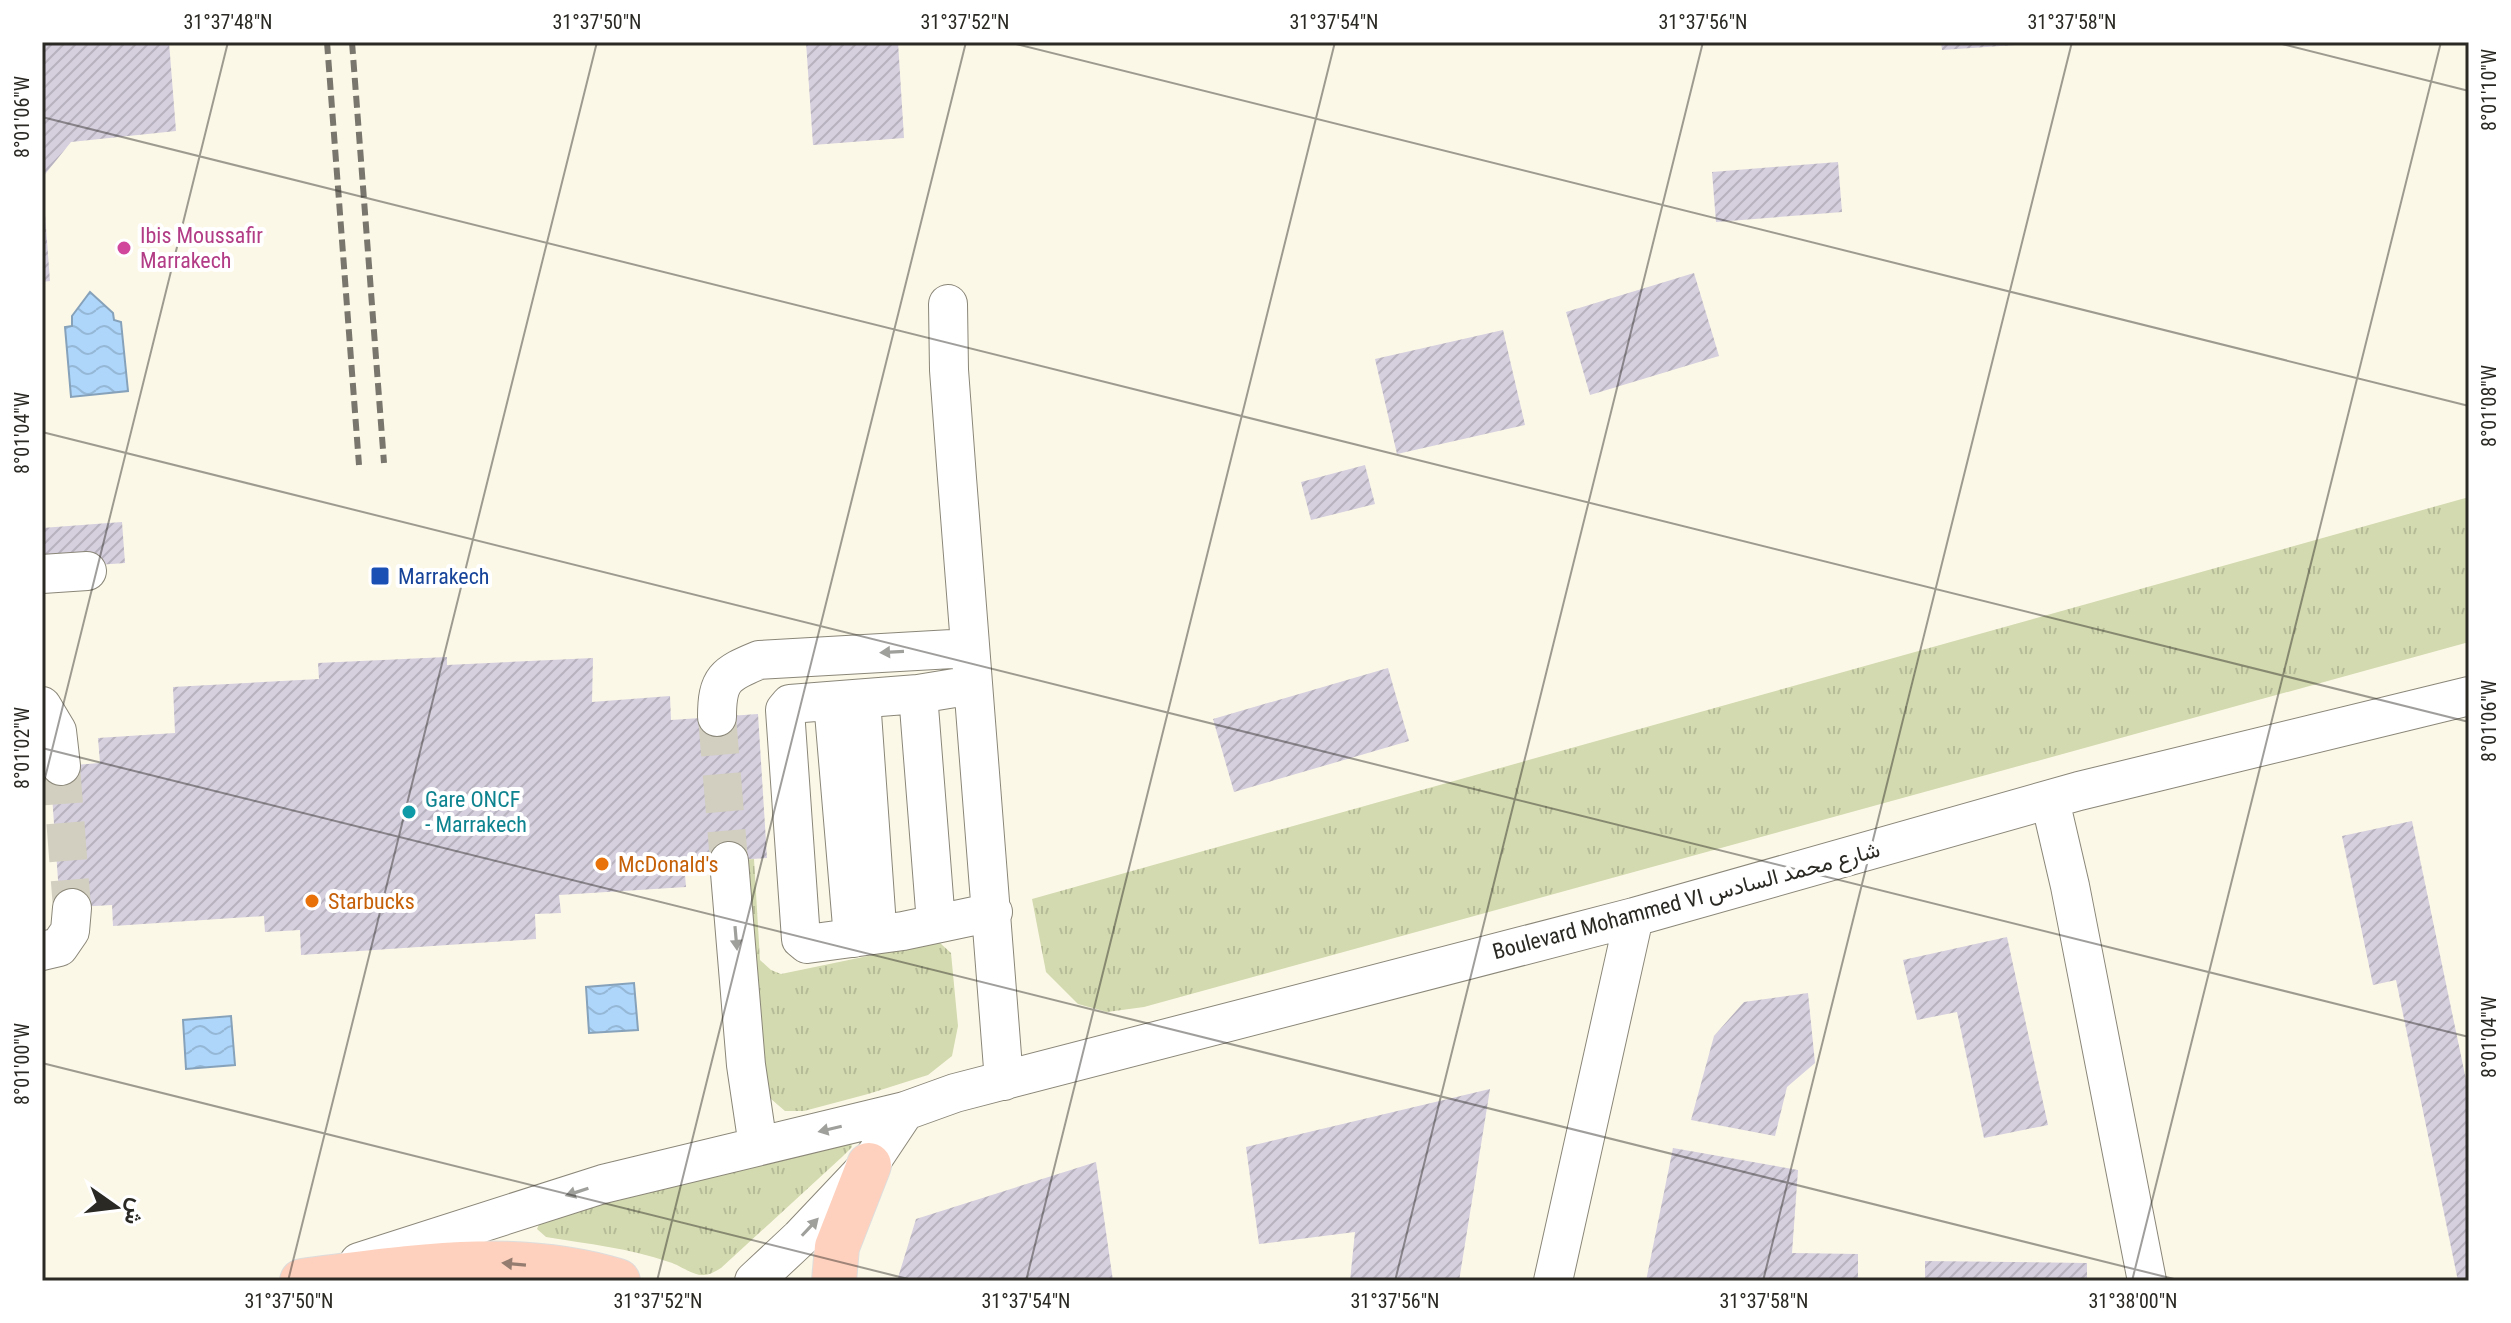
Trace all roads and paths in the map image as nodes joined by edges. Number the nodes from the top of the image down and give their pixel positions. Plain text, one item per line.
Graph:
1 (948, 304) dead end
2 (87, 571) dead end
3 (42, 574) edge
4 (970, 648) junction
5 (973, 685) junction
6 (2469, 696) edge
7 (860, 699) junction
8 (42, 706) edge
9 (717, 717) tunnel mouth
10 (61, 766) tunnel mouth
11 (2050, 800) junction
12 (729, 861) tunnel mouth
13 (72, 908) tunnel mouth
14 (993, 912) junction
15 (1634, 917) junction
16 (879, 934) junction
17 (42, 951) edge
18 (1004, 1081) junction
19 (905, 1111) junction
20 (758, 1146) junction
21 (869, 1165) junction
22 (300, 1281) edge
23 (618, 1281) edge
24 (754, 1281) edge
25 (834, 1281) edge
26 (1553, 1281) edge
27 (2147, 1281) edge

1 - 4 street
2 - 3 street
4 - 5 street
4 -> 9 street
5 - 7 street
5 - 14 street
6 - 11 street, Boulevard Mohammed VI شارع محمد السادس
7 - 16 street
7 - 16 street
7 - 16 street
8 - 10 street
11 - 15 street, Boulevard Mohammed VI شارع محمد السادس
11 - 27 street
12 -> 20 street
13 - 17 street
14 - 16 street
14 - 18 street
15 - 18 street, Boulevard Mohammed VI شارع محمد السادس
15 - 26 street
18 - 19 street, Boulevard Mohammed VI شارع محمد السادس
19 -> 20 street, Boulevard Mohammed VI شارع محمد السادس
19 - 21 street
20 -> 22 street, Boulevard Mohammed VI شارع محمد السادس
24 -> 21 street
21 - 25 main road
23 -> 22 main road

